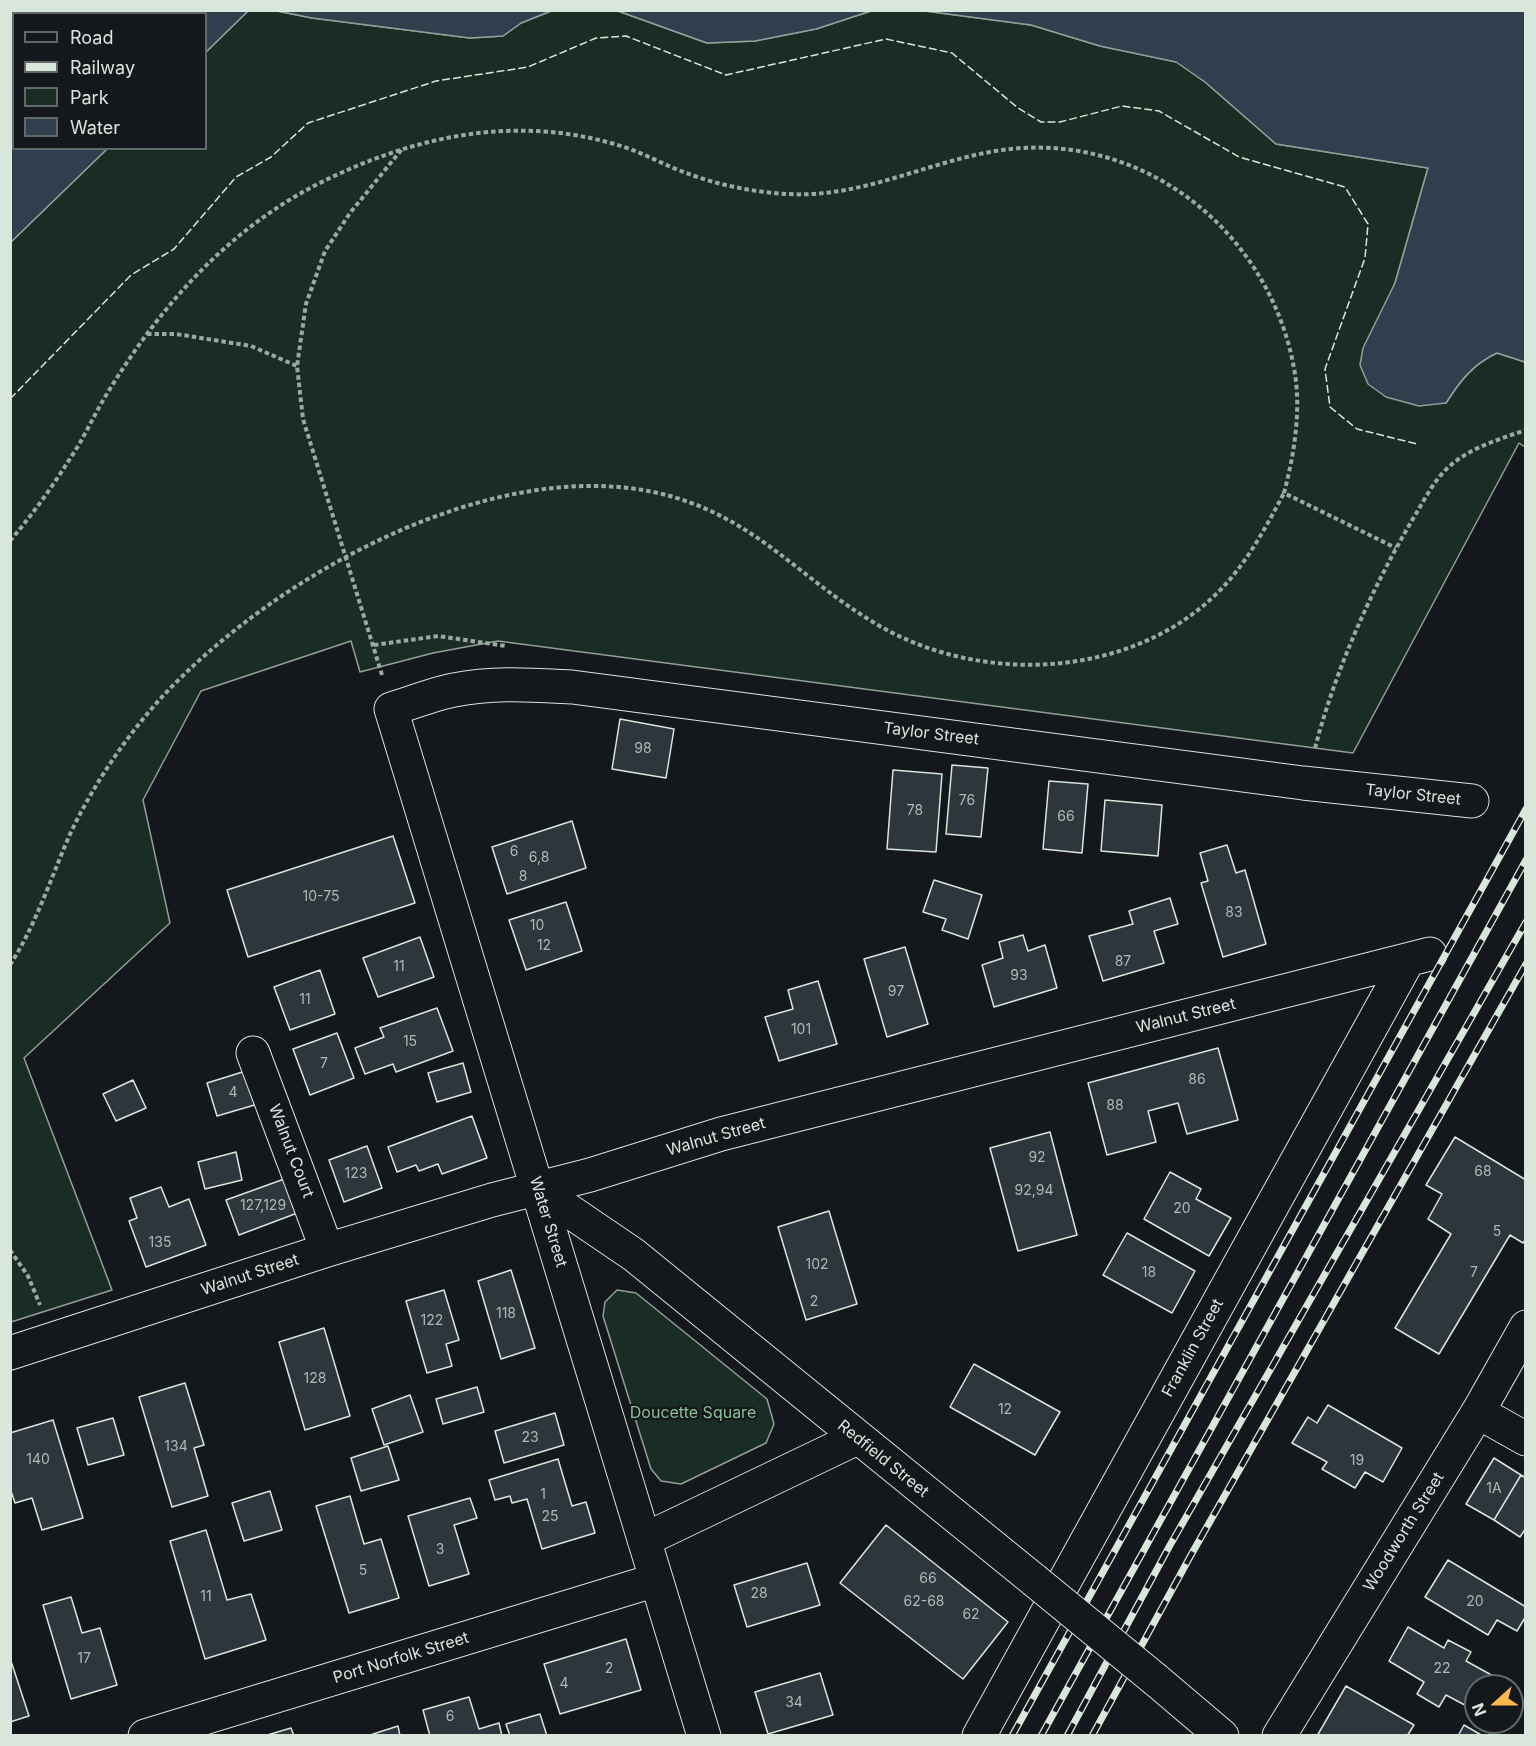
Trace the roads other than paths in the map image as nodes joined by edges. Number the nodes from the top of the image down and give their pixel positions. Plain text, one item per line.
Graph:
1 (391, 709) joint
2 (1472, 801) dead end
3 (1419, 957) joint
4 (253, 1053) dead end
5 (537, 1189) junction
6 (327, 1250) junction
7 (1526, 1327) edge
8 (10, 1353) edge
9 (1478, 1412) junction
10 (856, 1438) junction
11 (1526, 1439) edge
12 (644, 1540) junction
13 (656, 1580) junction
14 (145, 1736) edge
15 (704, 1736) edge
16 (978, 1736) edge
17 (1222, 1736) edge
18 (1279, 1736) edge

1 - 2 street, Taylor Street
1 - 5 street, Water Street
3 - 5 street, Walnut Street
3 - 16 street, Franklin Street
4 - 6 street, Walnut Court
5 - 6 street, Walnut Street
5 - 10 street, Redfield Street
5 - 12 street, Water Street
6 - 8 street, Walnut Street
7 - 9 street, Woodworth Street
9 - 11 street
9 - 18 street, Woodworth Street
10 - 12 street
10 - 17 street, Redfield Street, bridge
12 - 13 street, Water Street
13 - 14 street, Port Norfolk Street
13 - 15 street, Water Street

